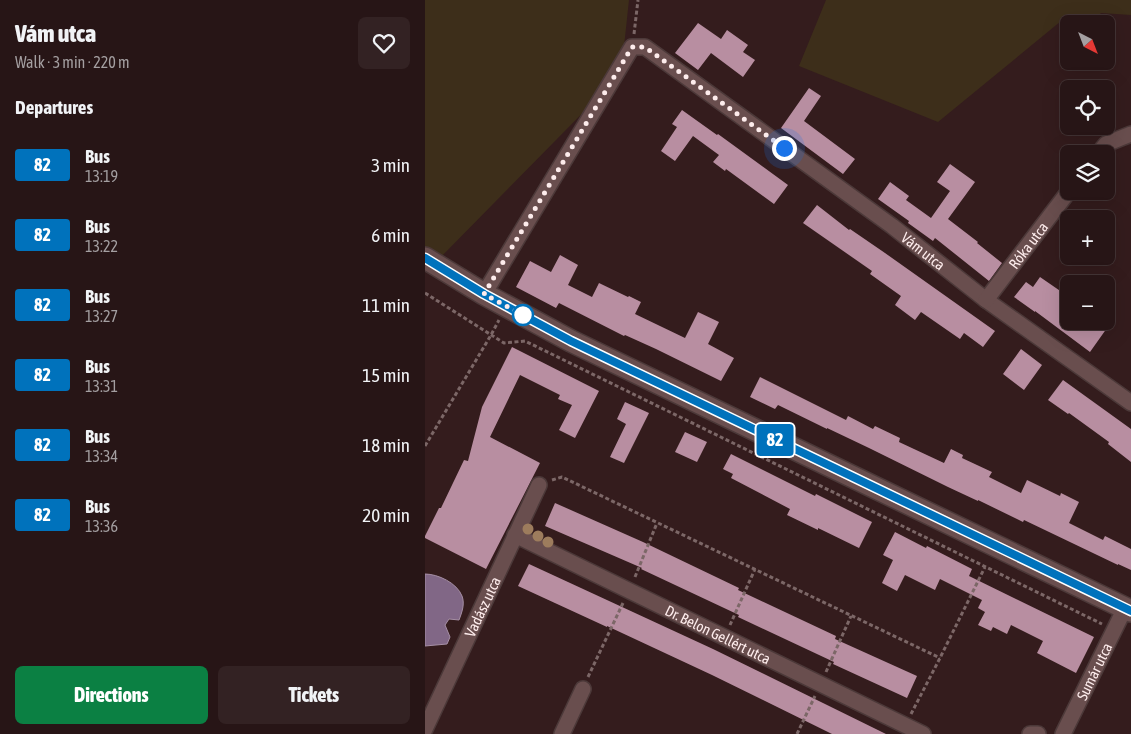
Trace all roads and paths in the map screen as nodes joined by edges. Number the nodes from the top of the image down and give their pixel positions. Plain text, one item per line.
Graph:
1 (638, 0) edge
2 (632, 47) junction
3 (1131, 134) edge
4 (1105, 145) edge
5 (1062, 200) edge
6 (425, 258) edge
7 (425, 293) edge
8 (484, 294) junction
9 (986, 300) junction
10 (506, 306) junction
11 (491, 335) junction
12 (1131, 403) edge
13 (425, 446) edge
14 (539, 485) joint
15 (657, 523) junction
16 (515, 535) junction
17 (985, 567) junction
18 (755, 570) junction
19 (629, 591) junction
20 (1128, 610) edge
21 (851, 616) junction
22 (1115, 630) junction
23 (724, 637) junction
24 (940, 658) junction
25 (821, 684) junction
26 (583, 688) joint
27 (905, 725) junction
28 (425, 729) edge
29 (562, 734) edge
30 (797, 734) edge
31 (923, 734) edge
32 (1030, 734) edge
33 (1038, 734) edge
34 (1063, 734) edge

1 - 2 path
2 - 8 street
2 - 9 street, Vám utca
3 - 4 street
5 - 9 street, Róka utca
6 - 8 main road
7 - 11 path
8 - 10 main road
9 - 12 street, Vám utca
10 - 11 path
10 - 20 main road
11 - 13 path
11 - 17 path
14 - 15 path
14 - 16 street, Vadász utca
15 - 18 path
15 - 19 path
16 - 19 street, Dr. Belon Gellért utca
16 - 28 street, Vadász utca
17 - 22 path
17 - 24 path
18 - 21 path
18 - 23 path
19 - 23 street, Dr. Belon Gellért utca
19 - 26 path
20 - 22 street, Sumár utca
21 - 24 path
21 - 25 path
22 - 34 street, Sumár utca
23 - 25 street, Dr. Belon Gellért utca
24 - 27 path
25 - 27 street, Dr. Belon Gellért utca
25 - 30 path
26 - 29 street
27 - 31 street, Dr. Belon Gellért utca
32 - 33 street

